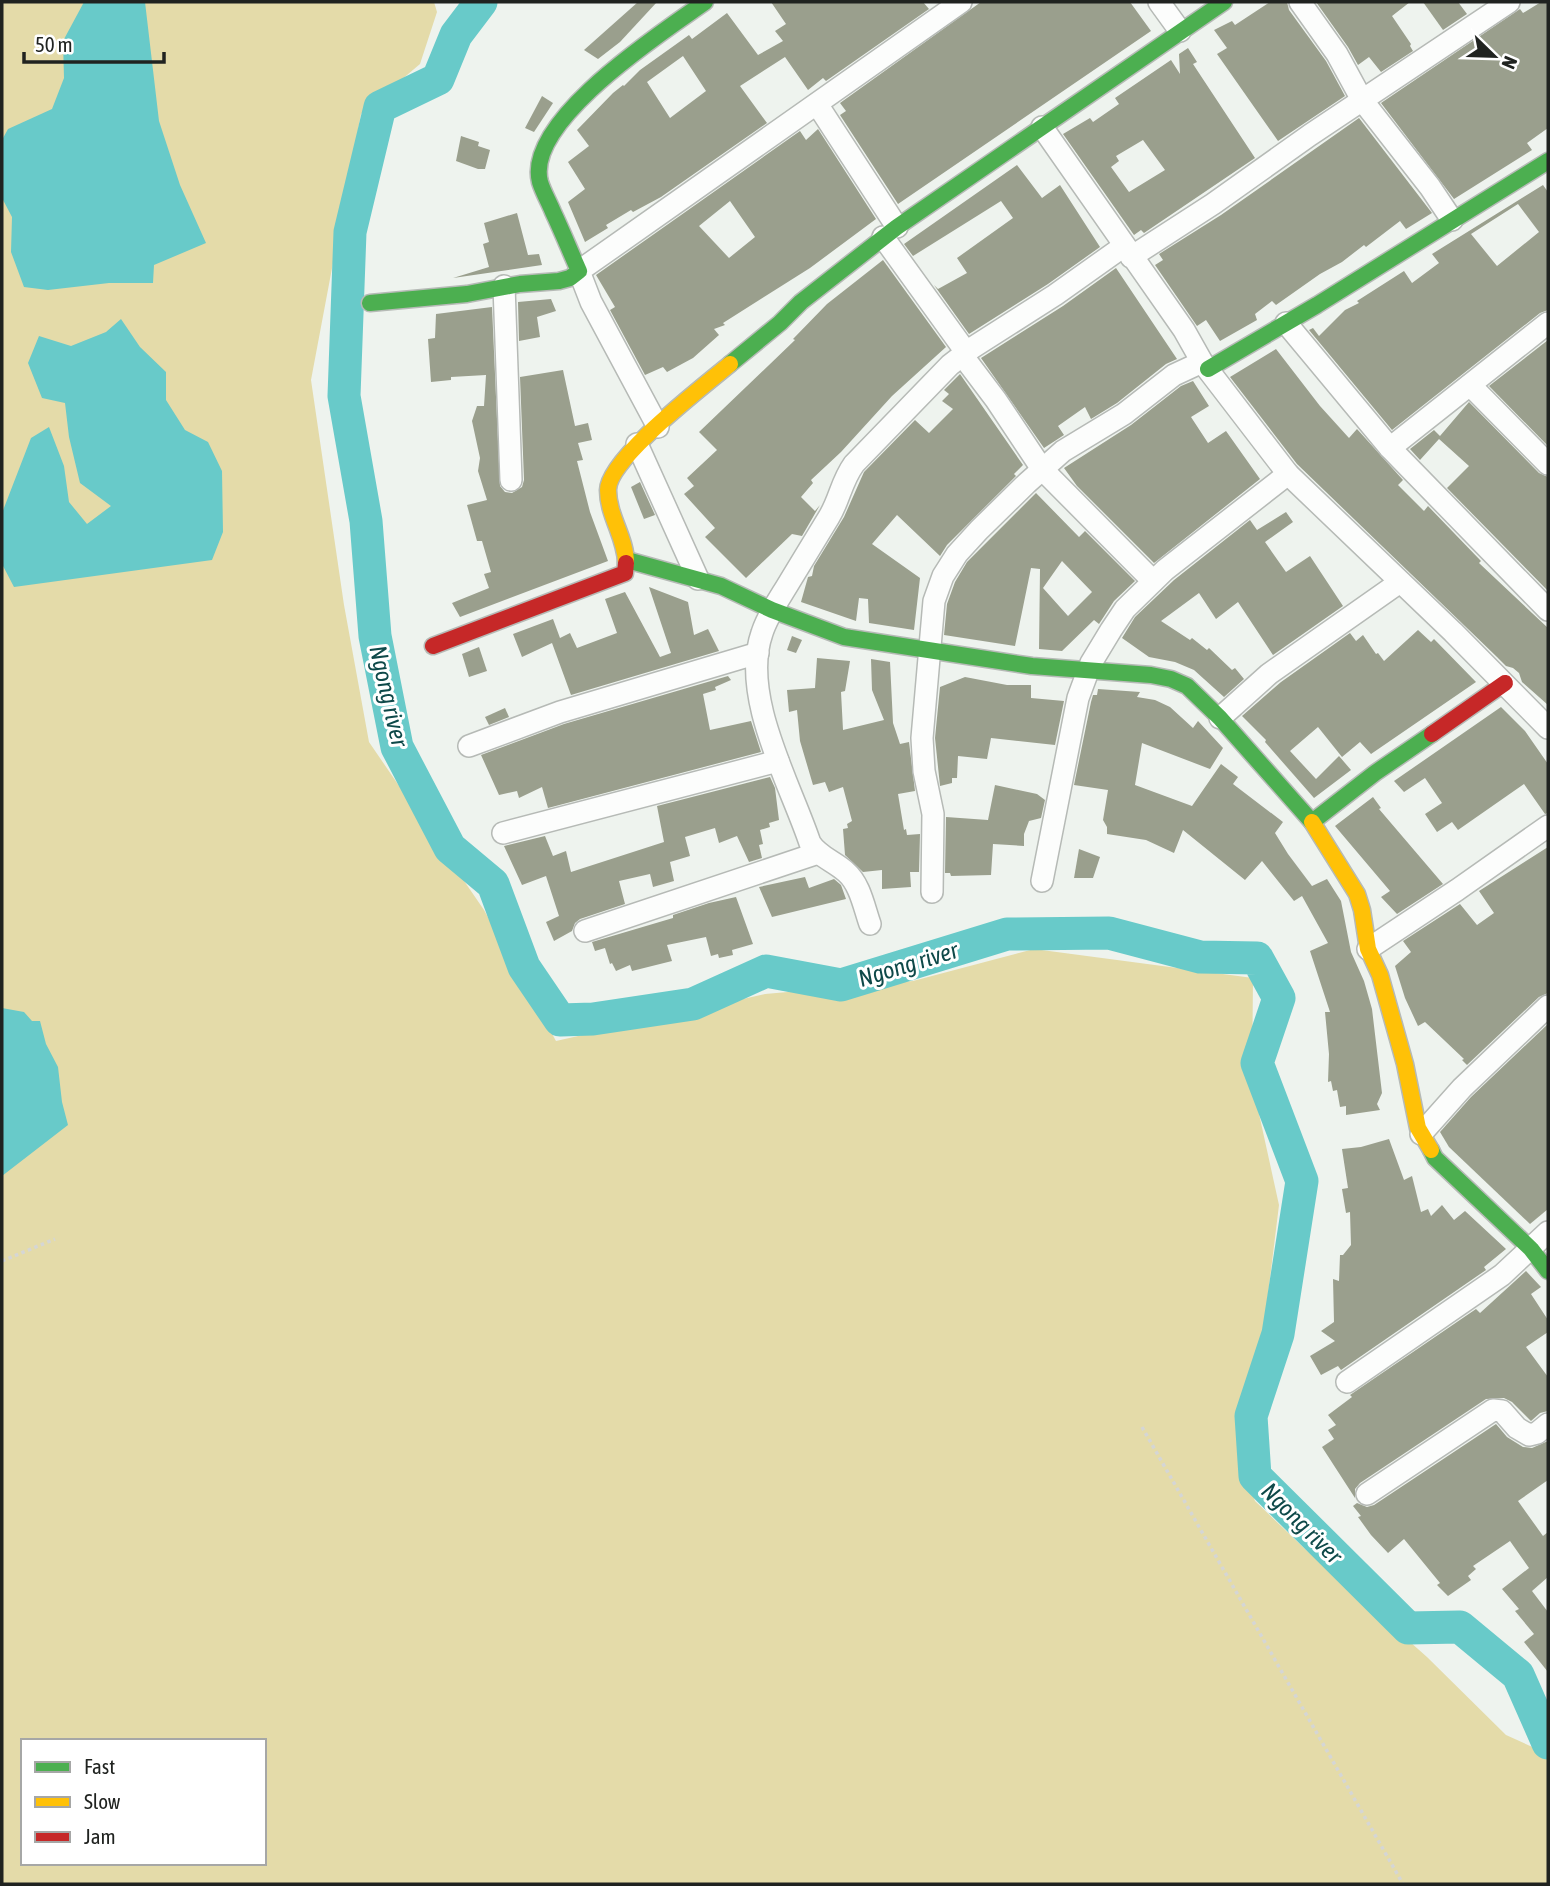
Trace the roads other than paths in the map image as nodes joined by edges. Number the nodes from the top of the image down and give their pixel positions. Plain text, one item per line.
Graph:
1 (705, 2) edge
2 (961, 2) edge
3 (1159, 2) edge
4 (1224, 2) edge
5 (1300, 2) edge
6 (1509, 2) edge
7 (1180, 31) junction
8 (1362, 100) junction
9 (817, 104) junction
10 (1042, 127) junction
11 (1548, 161) edge
12 (1452, 220) junction
13 (890, 232) junction
14 (1128, 252) junction
15 (579, 271) junction
16 (504, 286) junction
17 (370, 303) dead end
18 (1286, 323) junction
19 (1548, 323) edge
20 (964, 354) junction
21 (1205, 366) junction
22 (1470, 385) junction
23 (658, 427) junction
24 (638, 444) junction
25 (1390, 447) junction
26 (1548, 464) edge
27 (1042, 469) junction
28 (1288, 474) junction
29 (511, 480) dead end
30 (627, 560) junction
31 (698, 579) junction
32 (1153, 581) junction
33 (1400, 582) junction
34 (772, 610) junction
35 (1548, 610) edge
36 (433, 646) dead end
37 (930, 650) junction
38 (758, 653) junction
39 (1088, 671) junction
40 (1505, 683) junction
41 (1220, 718) junction
42 (1548, 728) edge
43 (469, 746) dead end
44 (778, 761) junction
45 (1312, 822) junction
46 (1548, 826) edge
47 (503, 833) dead end
48 (818, 853) junction
49 (1042, 881) dead end
50 (932, 892) dead end
51 (870, 924) dead end
52 (585, 931) dead end
53 (1368, 949) junction
54 (1548, 1006) edge
55 (1421, 1134) junction
56 (1548, 1232) edge
57 (1531, 1249) junction
58 (1548, 1271) edge
59 (1347, 1381) dead end
60 (1548, 1424) edge
61 (1367, 1494) dead end

1 - 15 street
2 - 9 street
3 - 7 street
4 - 7 street
5 - 8 street
6 - 8 street
7 - 10 street
8 - 12 street
8 - 14 street
9 - 13 street
9 - 15 street
10 - 13 street
10 - 14 street
11 - 12 street
12 - 18 street
13 - 20 street
13 - 23 street
14 - 20 street
14 - 21 street
15 - 16 street
15 - 23 street
16 - 17 street
16 - 29 street
18 - 21 street
18 - 25 street
19 - 22 street
20 - 27 street
20 - 34 street
21 - 27 street
21 - 28 street
22 - 25 street
22 - 26 street
23 - 24 street
24 - 30 street
24 - 31 street
25 - 35 street
27 - 32 street
27 - 37 street
28 - 32 street
28 - 33 street
30 - 31 street
30 - 36 street
31 - 34 street
32 - 39 street
33 - 40 street
33 - 41 street
34 - 37 street
34 - 38 street
37 - 39 street
37 - 50 street
38 - 43 street
38 - 44 street
39 - 41 street
39 - 49 street
40 - 42 street
40 - 45 street
41 - 45 street
44 - 47 street
44 - 48 street
45 - 53 street
46 - 53 street
48 - 51 street
48 - 52 street
53 - 55 street
54 - 55 street
55 - 57 street
56 - 57 street
57 - 58 street
57 - 59 street
60 - 61 street

